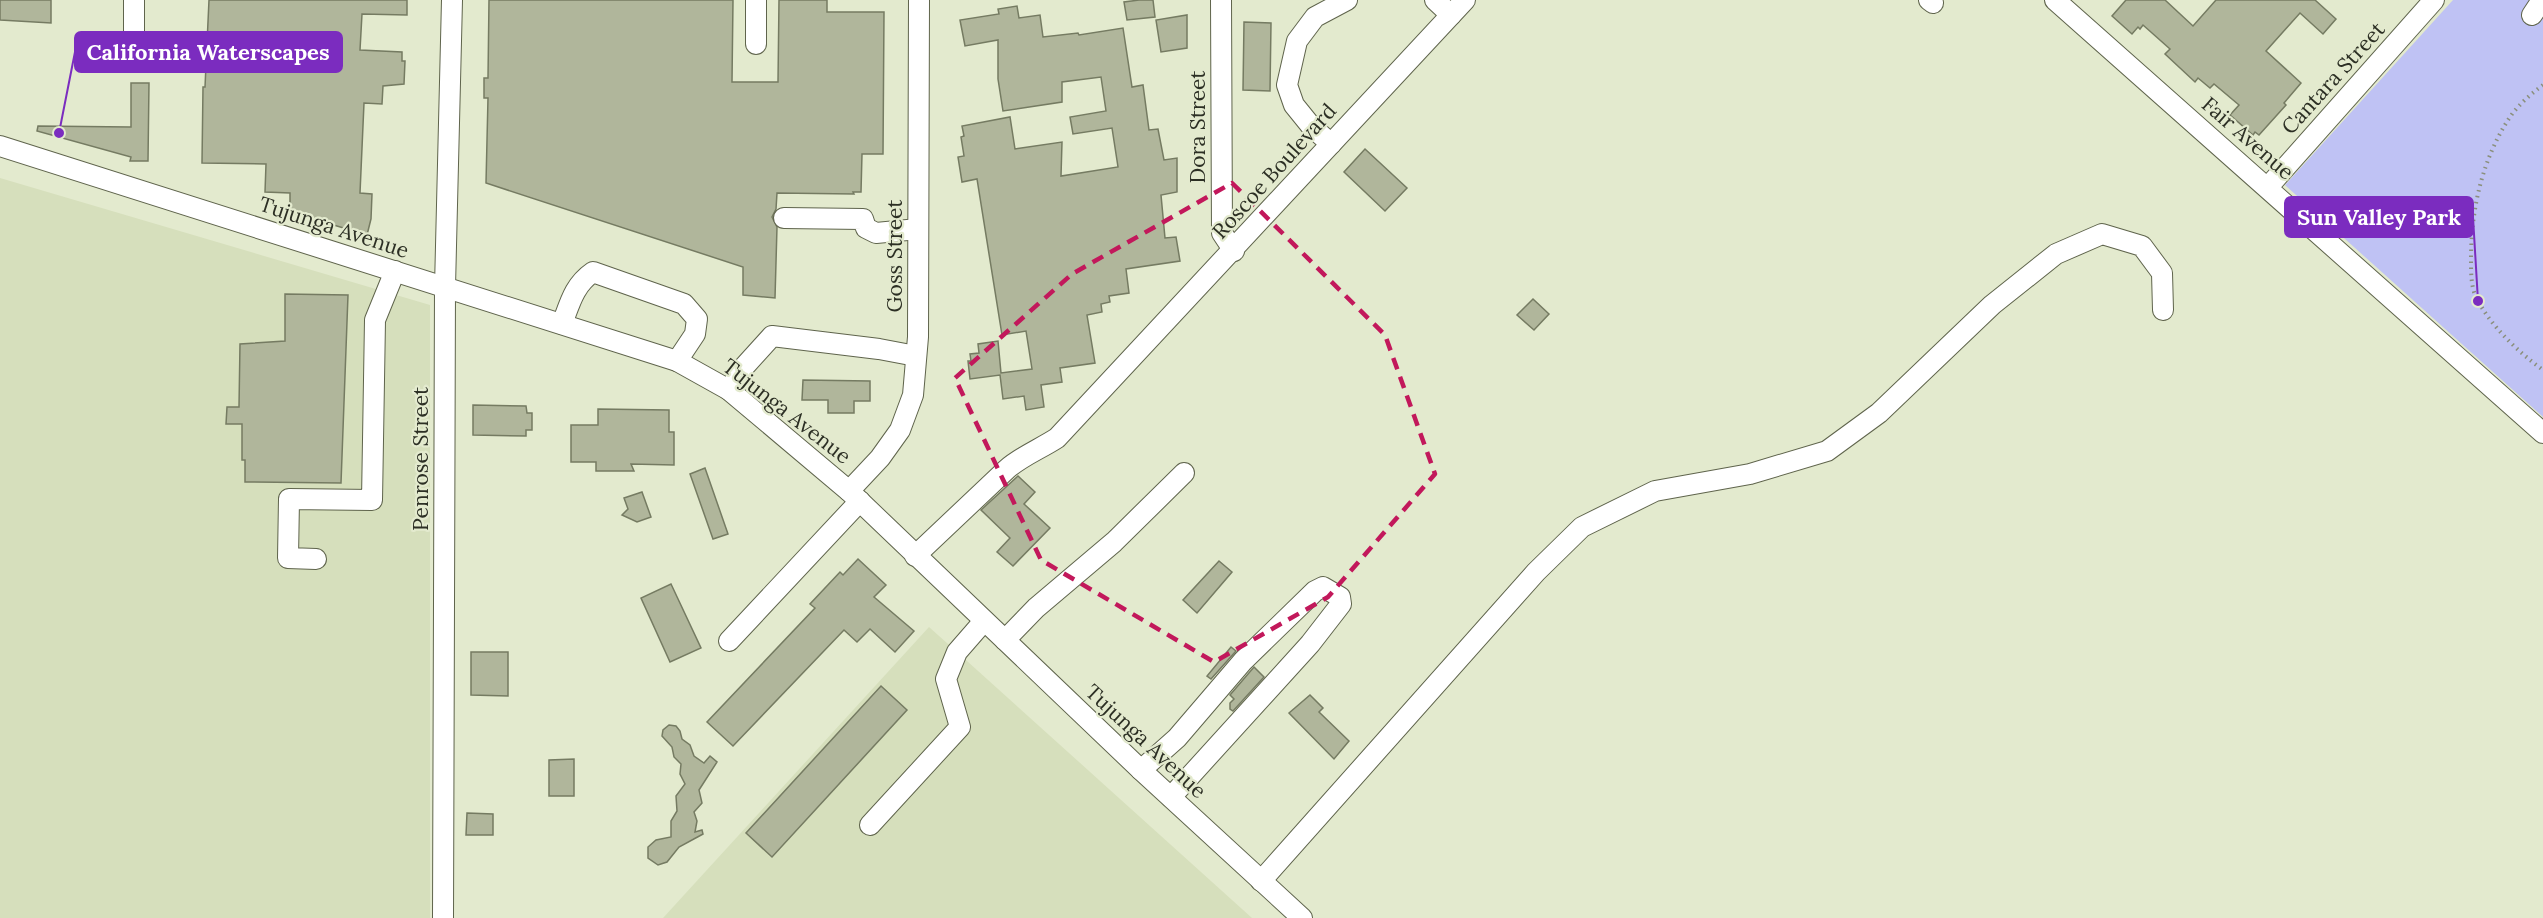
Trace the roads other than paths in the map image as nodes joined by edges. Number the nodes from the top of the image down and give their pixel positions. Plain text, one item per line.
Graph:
1 (134, 0) edge
2 (452, 0) edge
3 (756, 0) edge
4 (919, 0) edge
5 (1221, 0) edge
6 (1347, 0) edge
7 (1435, 0) edge
8 (1465, 0) edge
9 (2055, 0) edge
10 (2434, 0) edge
11 (1451, 15) junction
12 (134, 31) dead end
13 (756, 44) dead end
14 (1331, 144) junction
15 (0, 146) edge
16 (2268, 187) junction
17 (784, 218) dead end
18 (918, 229) junction
19 (1234, 251) junction
20 (395, 271) junction
21 (445, 287) junction
22 (2163, 310) dead end
23 (562, 324) junction
24 (916, 356) junction
25 (677, 361) junction
26 (729, 390) junction
27 (2543, 433) edge
28 (1184, 473) dead end
29 (855, 496) junction
30 (915, 556) junction
31 (316, 559) dead end
32 (984, 621) junction
33 (1005, 640) junction
34 (729, 641) dead end
35 (1141, 770) junction
36 (1171, 797) junction
37 (870, 825) dead end
38 (1261, 881) junction
39 (443, 918) edge
40 (1302, 918) edge

1 - 12 street
2 - 21 street, Penrose Street
3 - 13 street
4 - 18 street, Goss Street
5 - 19 street, Dora Street
6 - 14 street
7 - 11 street
8 - 11 street, Roscoe Boulevard
9 - 16 street, Fair Avenue
10 - 16 street, Cantara Street
11 - 14 street, Roscoe Boulevard
14 - 19 street, Roscoe Boulevard
15 - 20 street, Tujunga Avenue
16 - 27 street, Fair Avenue
17 - 18 street
18 - 24 street, Goss Street
19 - 30 street, Roscoe Boulevard
20 - 21 street, Tujunga Avenue
20 - 31 street
21 - 23 street, Tujunga Avenue
21 - 39 street, Penrose Street
22 - 38 street
23 - 25 street, Tujunga Avenue
23 - 25 street
24 - 26 street
24 - 29 street, Goss Street
25 - 26 street, Tujunga Avenue
26 - 29 street, Tujunga Avenue
28 - 33 street
29 - 30 street, Tujunga Avenue
29 - 34 street, Goss Street
30 - 32 street, Tujunga Avenue
32 - 33 street, Tujunga Avenue
32 - 37 street
33 - 35 street, Tujunga Avenue
35 - 36 street, Tujunga Avenue
35 - 36 street
36 - 38 street, Tujunga Avenue
38 - 40 street, Tujunga Avenue

